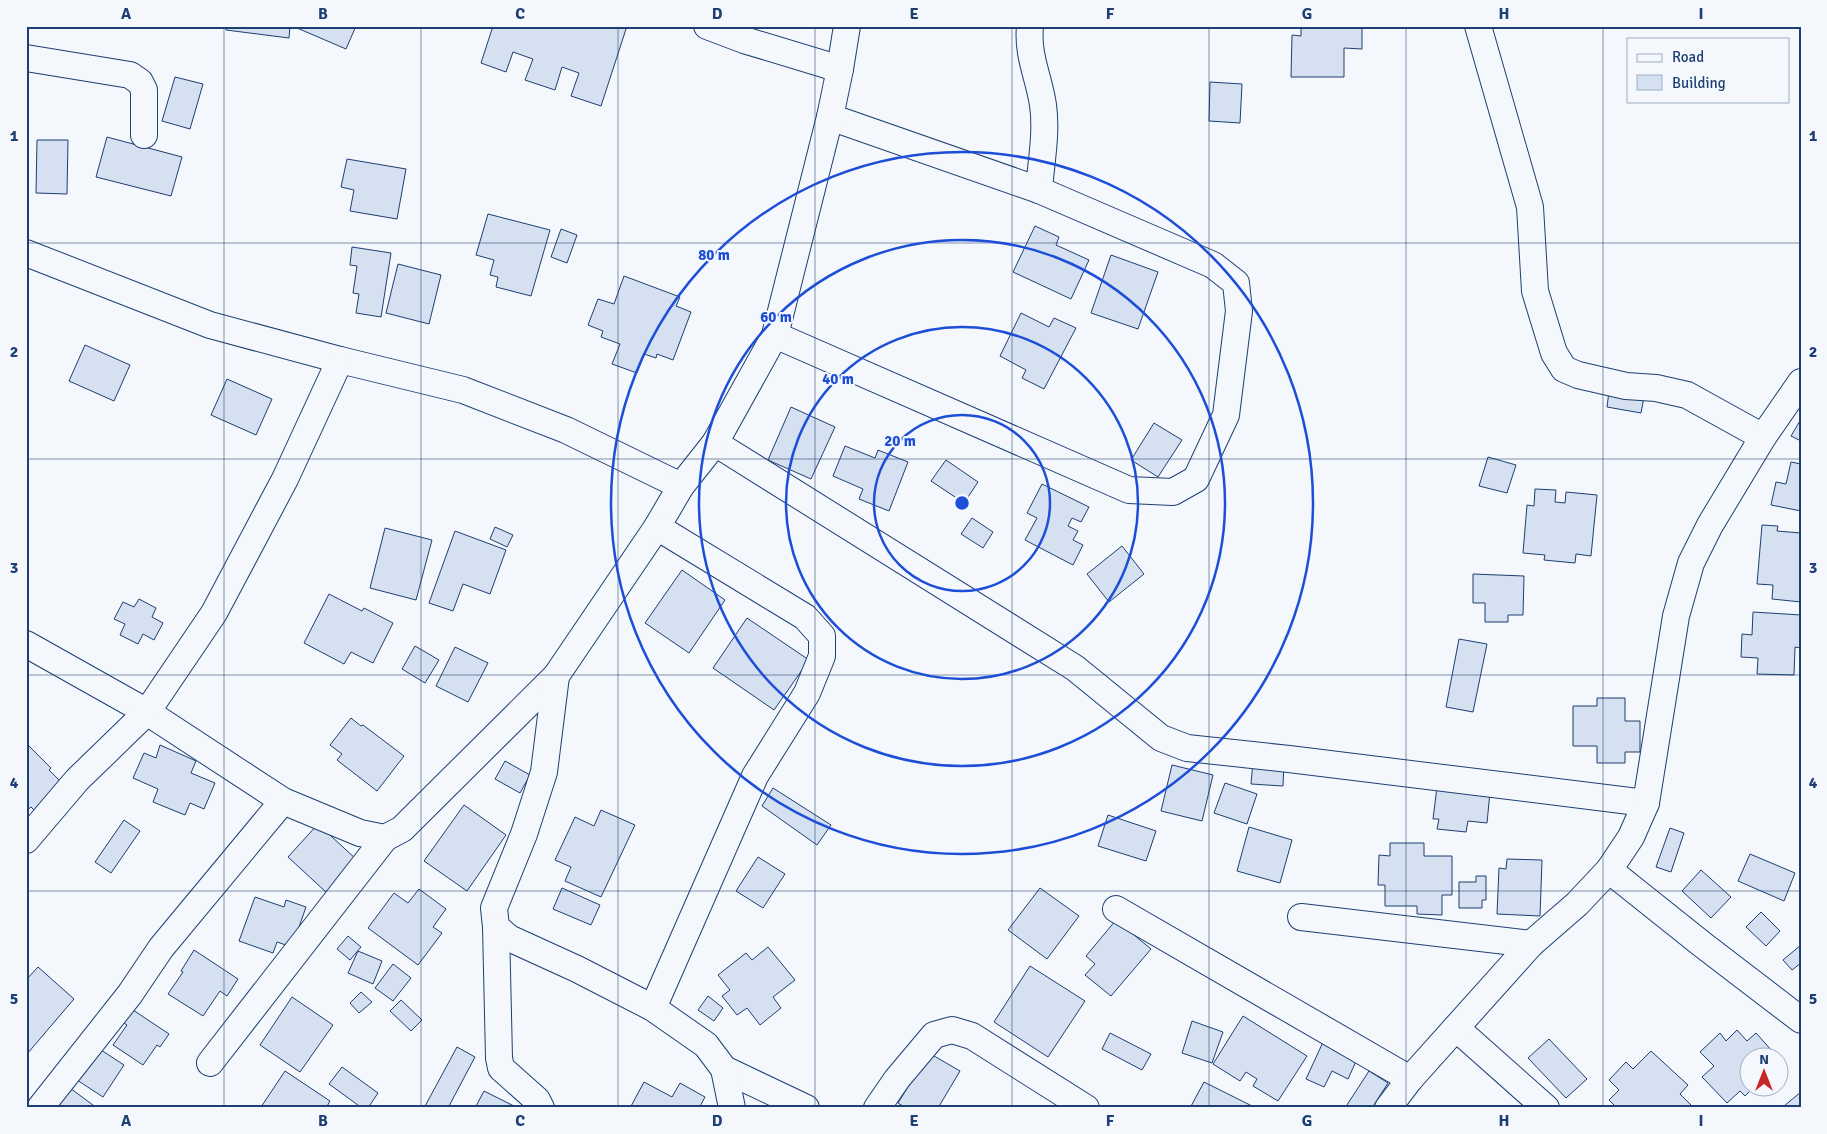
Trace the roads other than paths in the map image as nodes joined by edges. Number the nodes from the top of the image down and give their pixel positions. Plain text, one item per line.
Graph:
1 (707, 26) edge
2 (847, 26) edge
3 (1030, 26) edge
4 (1478, 26) edge
5 (26, 58) edge
6 (840, 70) junction
7 (830, 117) junction
8 (144, 136) dead end
9 (1039, 190) junction
10 (26, 253) edge
11 (775, 335) junction
12 (340, 360) junction
13 (1801, 382) edge
14 (1763, 436) junction
15 (715, 443) junction
16 (681, 486) junction
17 (657, 527) junction
18 (26, 644) edge
19 (556, 676) junction
20 (147, 712) junction
21 (283, 801) junction
22 (1646, 803) junction
23 (385, 838) junction
24 (26, 840) edge
25 (1609, 870) junction
26 (1116, 908) dead end
27 (1301, 917) dead end
28 (496, 926) junction
29 (1531, 944) junction
30 (653, 1008) junction
31 (1801, 1020) edge
32 (1456, 1028) junction
33 (210, 1063) dead end
34 (724, 1069) junction
35 (1410, 1080) junction
36 (40, 1108) edge
37 (541, 1108) edge
38 (732, 1108) edge
39 (806, 1108) edge
40 (877, 1108) edge
41 (1086, 1108) edge
42 (1388, 1108) edge
43 (1546, 1108) edge

1 - 6 street
2 - 6 street
3 - 9 street
4 - 14 street
5 - 8 street
6 - 7 street
7 - 9 street
7 - 11 street
9 - 11 street
10 - 12 street
11 - 15 street
12 - 16 street
12 - 20 street
13 - 14 street
14 - 22 street
15 - 16 street
15 - 22 street
16 - 17 street
17 - 19 street
17 - 30 street
18 - 20 street
19 - 23 street
19 - 28 street
20 - 21 street
20 - 24 street
21 - 23 street
21 - 36 street
22 - 25 street
23 - 33 street
25 - 29 street
25 - 31 street
26 - 35 street
27 - 29 street
28 - 30 street
28 - 37 street
29 - 32 street
30 - 34 street
32 - 35 street
32 - 43 street
34 - 38 street
34 - 39 street
35 - 42 street
40 - 41 street

